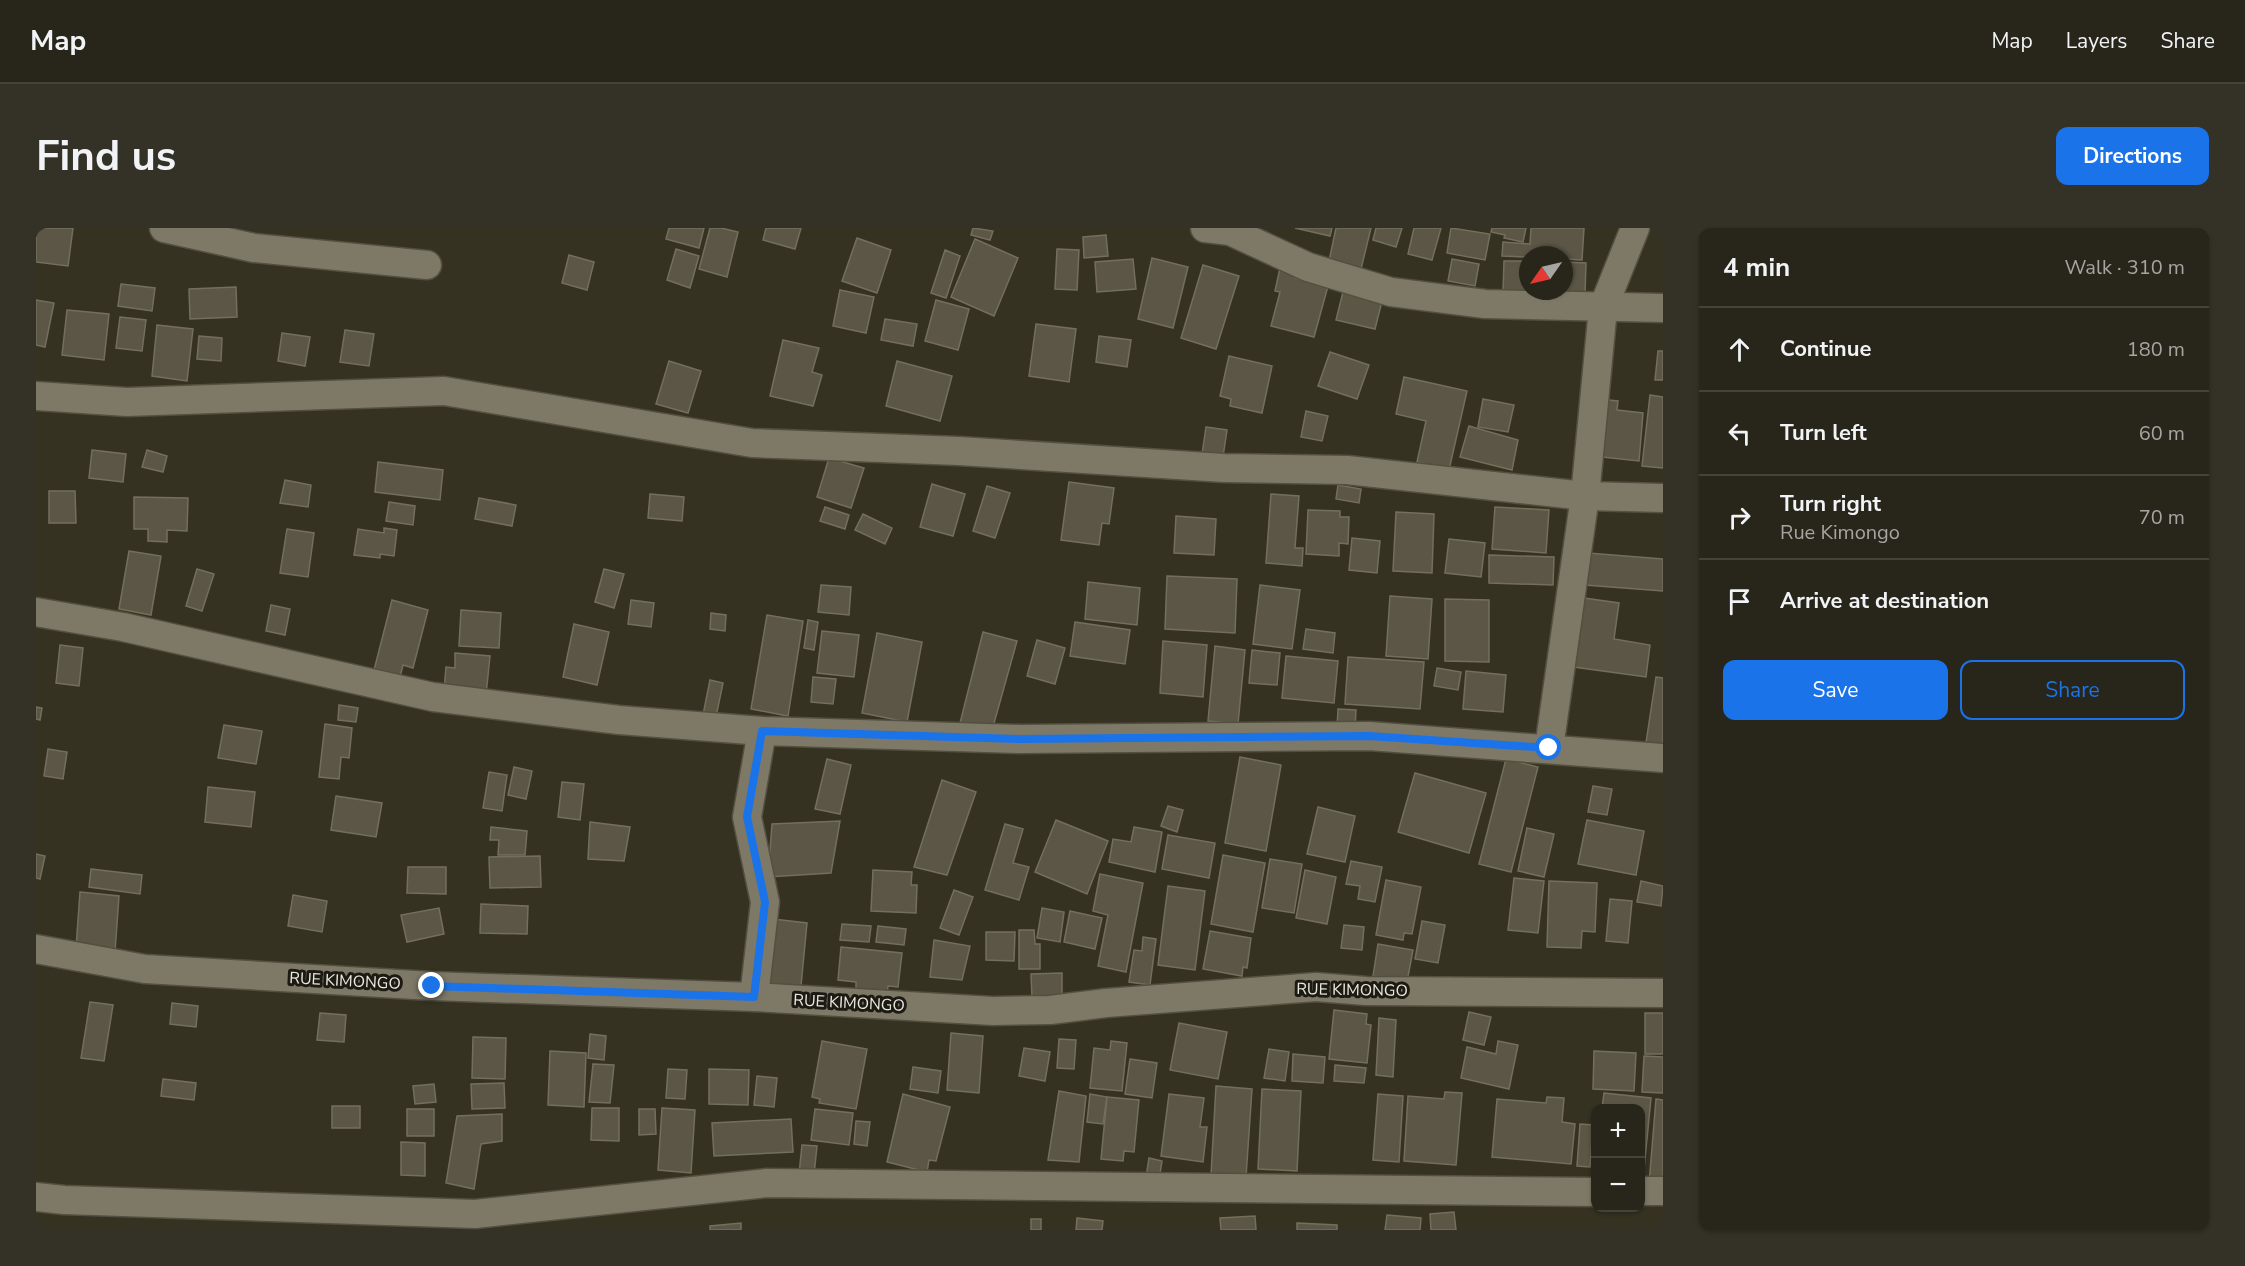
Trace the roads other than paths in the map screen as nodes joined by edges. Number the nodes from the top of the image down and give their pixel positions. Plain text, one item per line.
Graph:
1 (164, 228) edge
2 (1205, 228) edge
3 (1635, 228) edge
4 (427, 265) dead end
5 (1603, 308) junction
6 (1663, 308) edge
7 (36, 396) edge
8 (1585, 496) junction
9 (1663, 498) edge
10 (36, 612) edge
11 (762, 731) junction
12 (1549, 748) junction
13 (1663, 758) edge
14 (36, 949) edge
15 (1663, 993) edge
16 (754, 997) junction
17 (1645, 1191) edge
18 (1663, 1191) edge
19 (1591, 1192) edge
20 (36, 1197) edge

1 - 4 street
2 - 5 street
3 - 5 street
5 - 6 street
5 - 8 street
7 - 8 street
8 - 9 street
8 - 12 street
10 - 11 street
11 - 12 street
11 - 16 street
12 - 13 street
14 - 16 street, RUE KIMONGO
15 - 16 street, RUE KIMONGO
17 - 18 street
19 - 20 street

